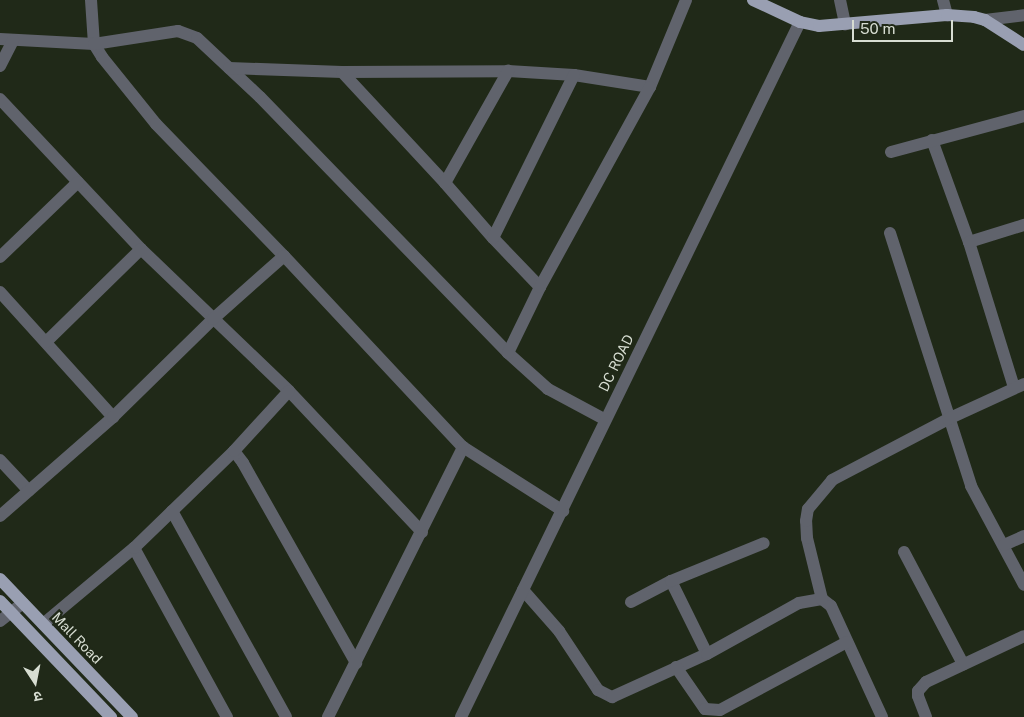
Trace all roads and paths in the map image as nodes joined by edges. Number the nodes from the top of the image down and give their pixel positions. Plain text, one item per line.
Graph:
1 (91, 0) edge
2 (686, 0) edge
3 (753, 0) edge
4 (840, 0) edge
5 (943, 0) edge
6 (947, 15) junction
7 (1024, 15) edge
8 (985, 20) junction
9 (800, 22) junction
10 (845, 24) junction
11 (6, 40) edge
12 (94, 44) junction
13 (1024, 45) edge
14 (0, 66) edge
15 (229, 68) junction
16 (508, 71) junction
17 (342, 72) junction
18 (574, 75) junction
19 (650, 87) junction
20 (0, 99) edge
21 (1024, 116) edge
22 (932, 140) junction
23 (892, 152) dead end
24 (78, 182) junction
25 (445, 183) junction
26 (1024, 225) edge
27 (890, 233) dead end
28 (493, 238) junction
29 (969, 242) junction
30 (141, 249) junction
31 (284, 256) junction
32 (0, 257) edge
33 (540, 287) junction
34 (0, 292) edge
35 (213, 319) junction
36 (46, 342) junction
37 (508, 353) junction
38 (1019, 385) edge
39 (289, 391) junction
40 (113, 417) junction
41 (604, 419) junction
42 (948, 419) junction
43 (463, 447) junction
44 (234, 451) junction
45 (0, 460) edge
46 (28, 491) junction
47 (172, 511) junction
48 (563, 511) junction
49 (0, 516) edge
50 (422, 532) junction
51 (1024, 536) edge
52 (764, 543) dead end
53 (1004, 545) junction
54 (134, 548) junction
55 (904, 552) dead end
56 (0, 579) edge
57 (671, 580) junction
58 (1024, 585) edge
59 (523, 590) junction
60 (822, 599) junction
61 (0, 601) edge
62 (631, 602) dead end
63 (23, 603) junction
64 (11, 612) junction
65 (0, 621) edge
66 (43, 624) junction
67 (1024, 636) edge
68 (847, 642) junction
69 (707, 654) junction
70 (356, 663) junction
71 (963, 664) junction
72 (676, 667) junction
73 (111, 717) edge
74 (132, 717) edge
75 (227, 717) edge
76 (286, 717) edge
77 (328, 717) edge
78 (461, 717) edge
79 (882, 717) edge
80 (926, 717) edge

1 - 12 street
2 - 19 street
3 - 9 main road
4 - 10 street
5 - 6 street
6 - 8 main road
6 - 10 main road
7 - 8 street
8 - 13 main road
9 - 10 main road
9 - 41 street, DC ROAD
11 - 12 street
11 - 14 street
12 - 15 street
12 - 31 street
15 - 17 street
15 - 37 street
16 - 17 street
16 - 18 street
16 - 25 street
17 - 25 street
18 - 19 street
18 - 28 street
19 - 33 street
20 - 24 street
21 - 22 street
22 - 23 street
22 - 29 street
24 - 30 street
24 - 32 street
25 - 28 street
26 - 29 street
27 - 42 street
28 - 33 street
29 - 38 street
30 - 35 street
30 - 36 street
31 - 35 street
31 - 43 street
33 - 37 street
34 - 36 street
35 - 39 street
35 - 40 street
36 - 40 street
37 - 41 street
38 - 42 street
39 - 44 street
39 - 50 street
40 - 46 street
41 - 48 street, DC ROAD
42 - 53 street
42 - 60 street
43 - 48 street
43 - 50 street
44 - 47 street
44 - 70 street
45 - 46 street
46 - 49 street
47 - 54 street
47 - 76 street
48 - 59 street, DC ROAD
50 - 70 street
51 - 53 street
52 - 57 street
53 - 58 street
54 - 66 street
54 - 75 street
55 - 71 street
56 - 63 main road, Mall Road
57 - 62 street
57 - 69 street
59 - 72 street
59 - 78 street, DC ROAD
60 - 68 street
60 - 69 street
61 - 64 main road
63 - 64 street
63 - 66 main road, Mall Road
64 - 65 street
64 - 73 main road
66 - 74 main road, Mall Road
67 - 71 street
68 - 72 street
68 - 79 street
69 - 72 street
70 - 77 street
71 - 80 street

